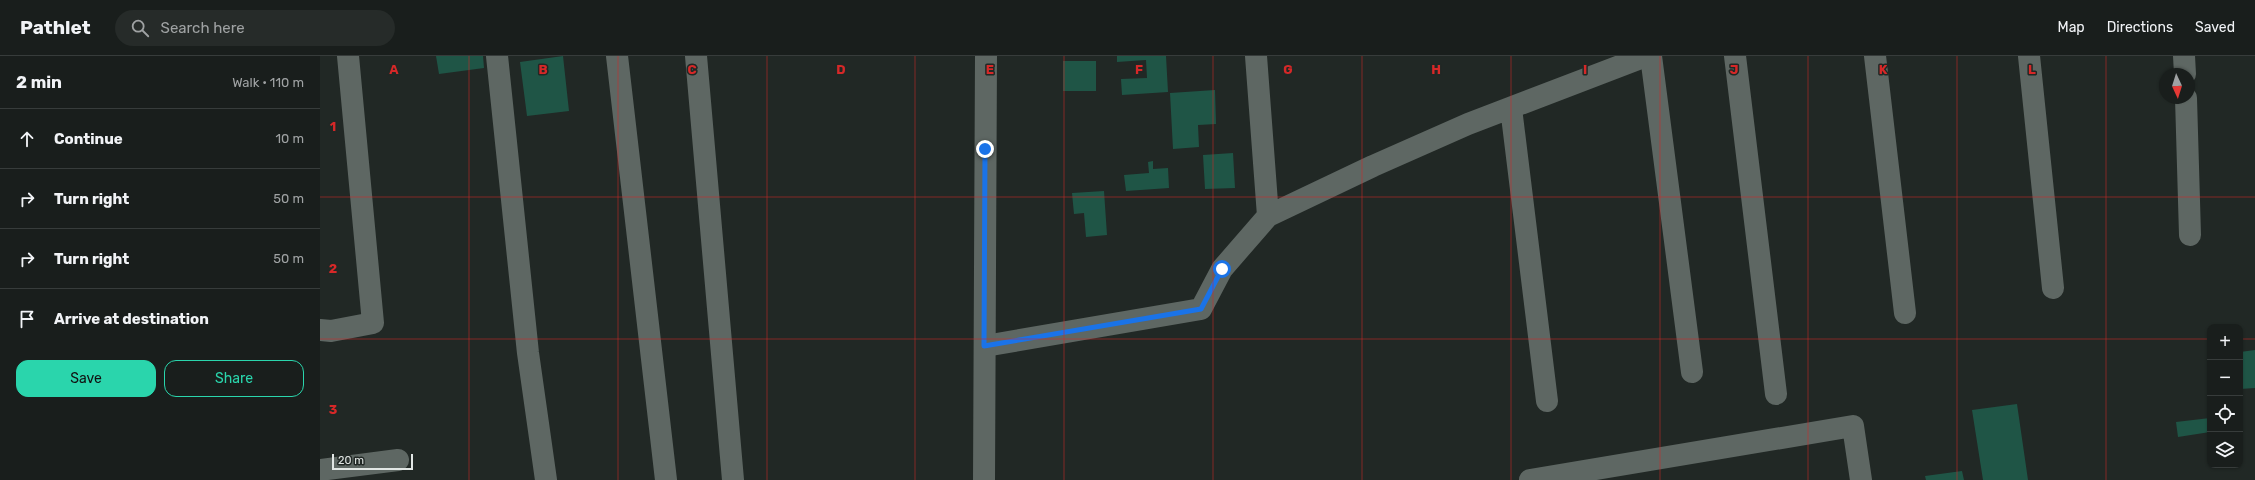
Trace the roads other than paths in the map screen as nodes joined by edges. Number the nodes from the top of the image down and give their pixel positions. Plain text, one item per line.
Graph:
1 (348, 56) edge
2 (497, 56) edge
3 (617, 56) edge
4 (696, 56) edge
5 (986, 56) edge
6 (1256, 56) edge
7 (1646, 56) edge
8 (1651, 56) edge
9 (1735, 56) edge
10 (1875, 56) edge
11 (2029, 56) edge
12 (2184, 56) edge
13 (1611, 62) edge
14 (2185, 68) edge
15 (2186, 104) edge
16 (1511, 108) junction
17 (1268, 216) junction
18 (2190, 234) dead end
19 (2053, 288) dead end
20 (1905, 313) dead end
21 (320, 330) edge
22 (984, 346) junction
23 (1692, 372) dead end
24 (1776, 394) dead end
25 (1547, 401) dead end
26 (398, 460) dead end
27 (320, 470) edge
28 (546, 480) edge
29 (666, 480) edge
30 (732, 480) edge
31 (984, 480) edge
32 (1530, 480) edge
33 (1861, 480) edge

1 - 21 street
2 - 28 street
3 - 29 street
4 - 30 street
5 - 22 street
6 - 17 street
7 - 13 street
8 - 23 street
9 - 24 street
10 - 20 street
11 - 19 street
12 - 14 street
13 - 16 street
15 - 18 street
16 - 17 street
16 - 25 street
17 - 22 street
22 - 31 street
26 - 27 street
32 - 33 street

